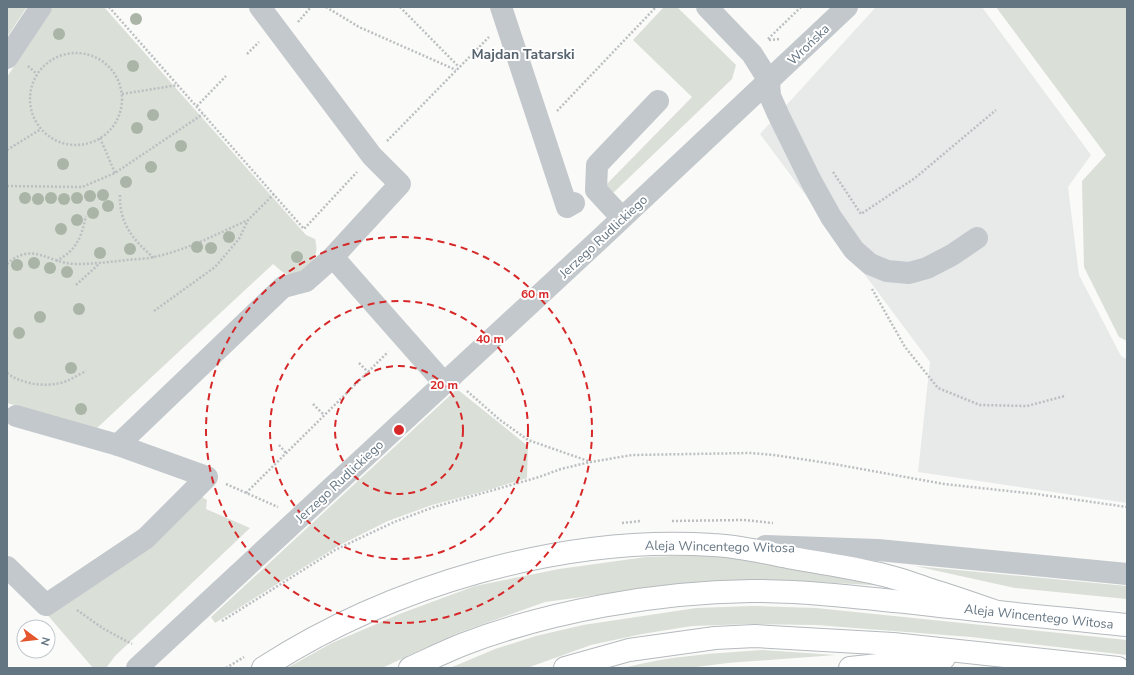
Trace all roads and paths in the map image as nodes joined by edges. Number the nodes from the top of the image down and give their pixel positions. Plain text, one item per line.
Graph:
1 (41, 7) edge
2 (109, 7) edge
3 (260, 7) edge
4 (326, 7) edge
5 (400, 7) edge
6 (656, 7) edge
7 (707, 7) edge
8 (801, 7) edge
9 (847, 7) edge
10 (503, 13) edge
11 (787, 38) dead end
12 (7, 58) edge
13 (459, 67) junction
14 (456, 70) junction
15 (226, 76) dead end
16 (769, 81) junction
17 (178, 85) junction
18 (122, 94) junction
19 (658, 101) dead end
20 (197, 106) junction
21 (996, 110) dead end
22 (556, 112) dead end
23 (203, 114) junction
24 (41, 129) junction
25 (100, 138) junction
26 (7, 150) edge
27 (372, 156) junction
28 (832, 170) dead end
29 (115, 173) junction
30 (7, 186) edge
31 (120, 194) dead end
32 (274, 194) junction
33 (574, 203) dead end
34 (86, 216) dead end
35 (622, 218) junction
36 (248, 220) junction
37 (977, 238) dead end
38 (333, 257) junction
39 (154, 258) junction
40 (56, 261) junction
41 (100, 263) junction
42 (7, 264) edge
43 (76, 285) dead end
44 (870, 286) dead end
45 (154, 311) dead end
46 (392, 348) dead end
47 (359, 363) dead end
48 (86, 371) dead end
49 (368, 372) junction
50 (7, 373) edge
51 (447, 381) junction
52 (1065, 396) dead end
53 (313, 404) dead end
54 (324, 415) junction
55 (10, 418) edge
56 (118, 445) junction
57 (279, 445) dead end
58 (286, 453) junction
59 (591, 462) junction
60 (207, 477) junction
61 (246, 493) junction
62 (279, 507) dead end
63 (1127, 508) edge
64 (715, 545) junction
65 (7, 567) edge
66 (1127, 574) edge
67 (57, 597) junction
68 (197, 612) junction
69 (997, 612) junction
70 (1127, 625) edge
71 (132, 644) dead end
72 (980, 654) junction
73 (137, 668) edge
74 (263, 668) edge
75 (410, 668) edge
76 (565, 668) edge
77 (850, 668) edge
78 (1118, 668) edge

1 - 12 street
2 - 17 path
3 - 27 street
4 - 14 path
5 - 13 path
6 - 22 path
7 - 16 street
8 - 11 path
9 - 16 street, Wrońska
10 - 13 path
10 - 33 street
13 - 14 path
14 - 27 path
15 - 20 path
16 - 35 street, Jerzego Rudlickiego
16 - 37 street
17 - 18 path
17 - 20 path
18 - 24 path
18 - 25 path
19 - 35 street
20 - 23 path
21 - 28 path
23 - 29 path
23 - 32 path
24 - 25 path
24 - 26 path
25 - 29 path
27 - 32 path
27 - 38 street
29 - 30 path
31 - 39 path
32 - 36 path
34 - 40 path
35 - 51 street, Jerzego Rudlickiego
36 - 39 path
36 - 45 path
38 - 51 street
38 - 56 street
39 - 41 path
40 - 41 path
40 - 42 path
41 - 43 path
44 - 52 path
46 - 49 path
47 - 49 path
48 - 50 path
49 - 54 path
51 - 59 path
51 - 68 street, Jerzego Rudlickiego
53 - 54 path
54 - 58 path
55 - 56 street
56 - 60 street
57 - 58 path
58 - 61 path
59 - 63 path
59 - 68 path
60 - 61 path
60 - 67 street
61 - 62 path
64 - 66 street, Aleja Wincentego Witosa
64 - 69 main road
64 - 74 main road, Aleja Wincentego Witosa
65 - 67 street
67 - 71 path
68 - 73 street, Jerzego Rudlickiego
69 - 70 main road, Aleja Wincentego Witosa
69 - 75 main road, Aleja Wincentego Witosa
72 - 76 main road
72 - 77 main road
72 - 78 main road

